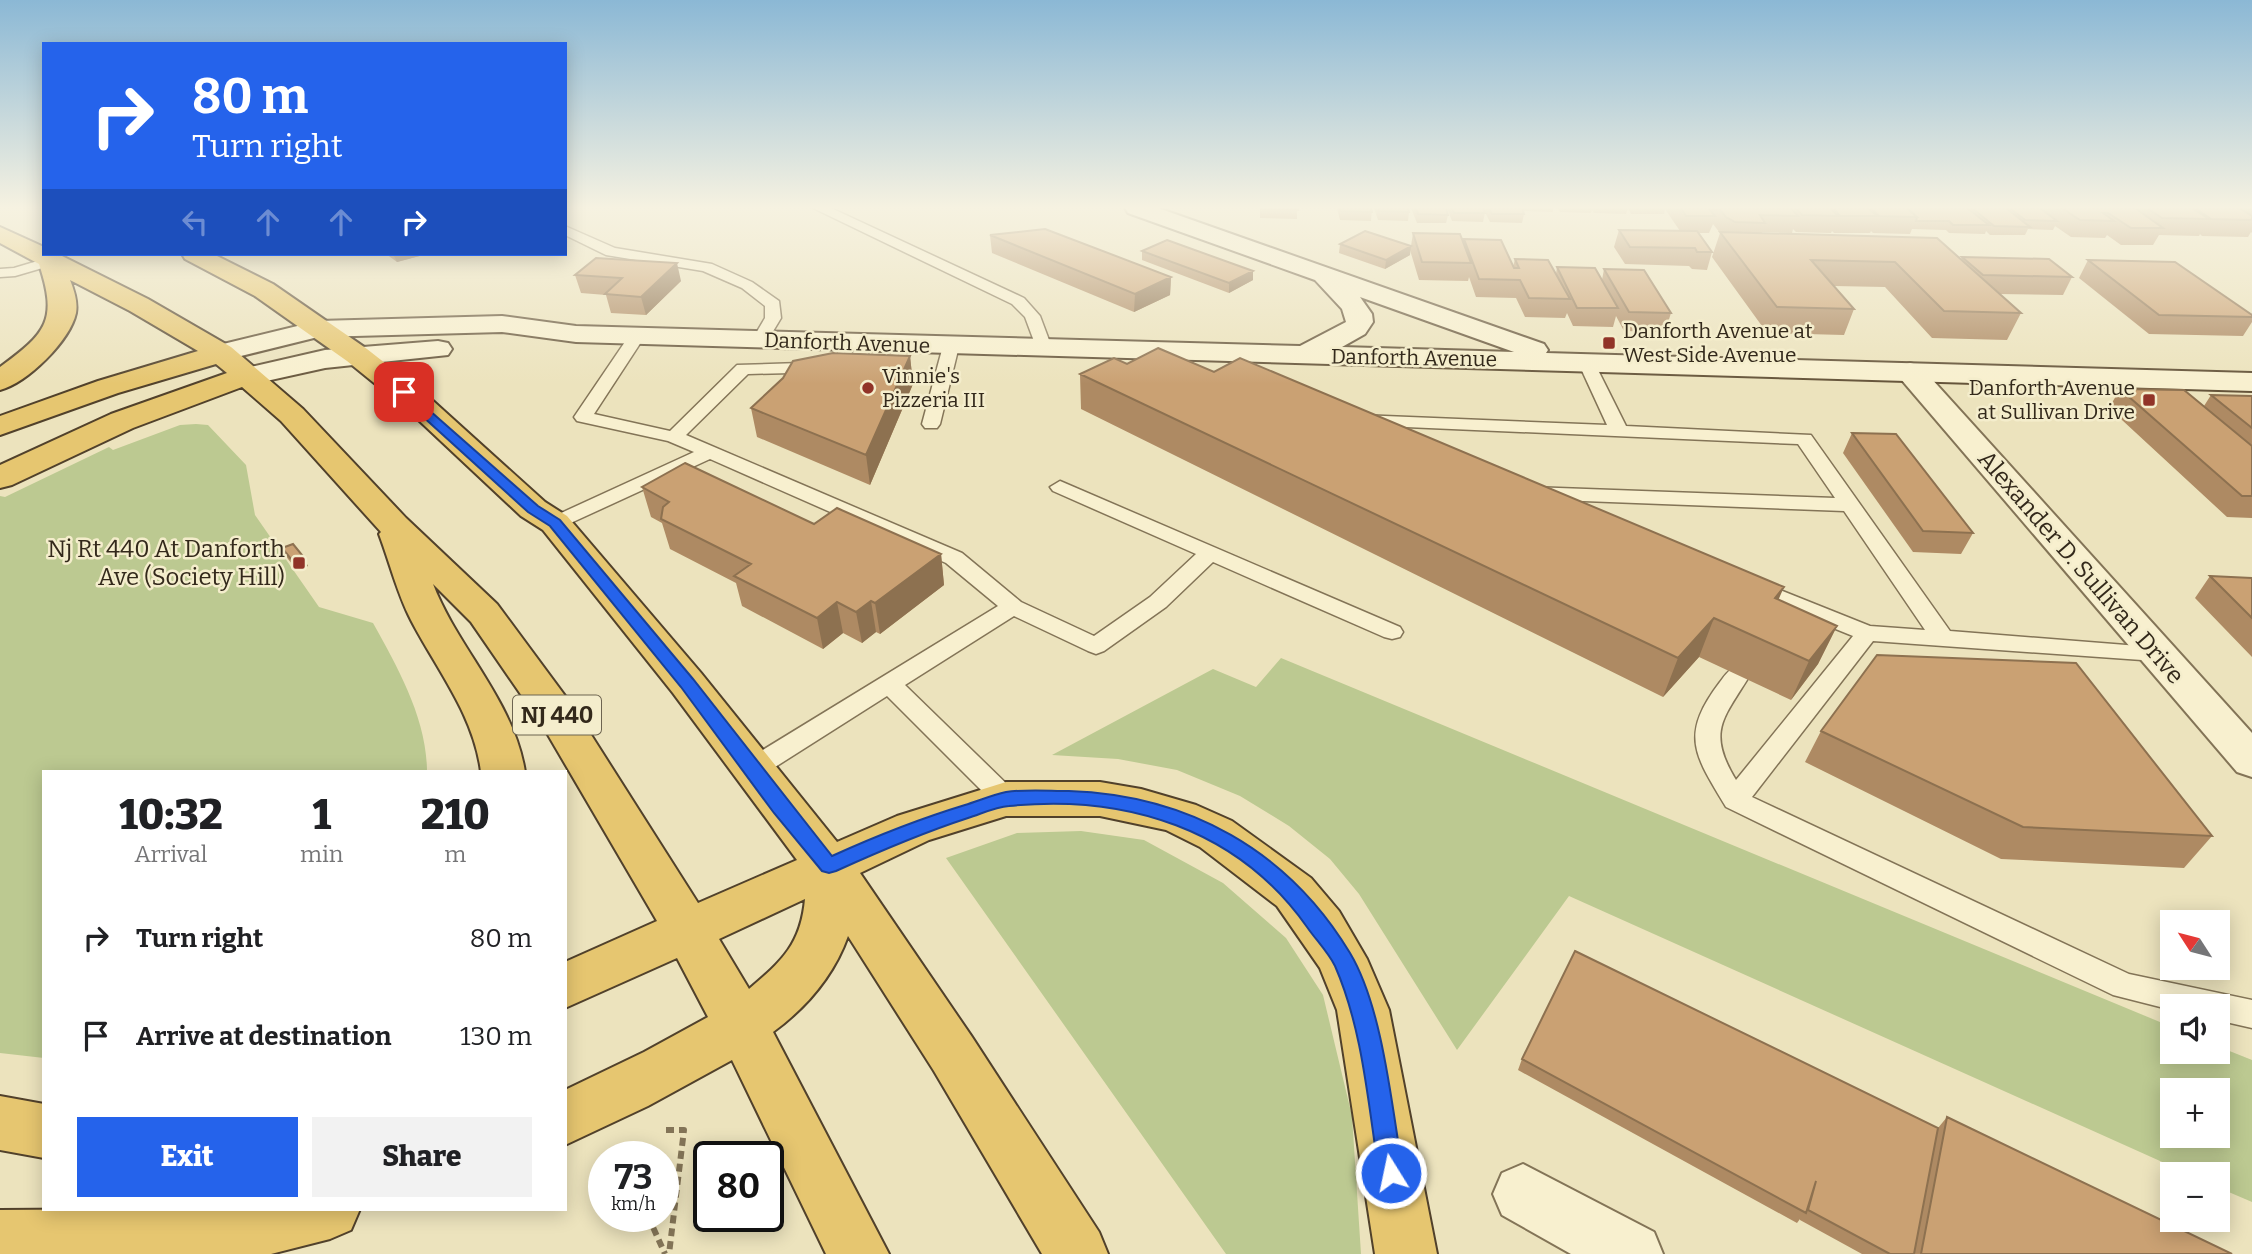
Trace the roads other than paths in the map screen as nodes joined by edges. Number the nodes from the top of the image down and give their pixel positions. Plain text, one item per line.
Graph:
1 (33, 267) edge
2 (53, 267) edge
3 (62, 267) edge
4 (218, 267) edge
5 (704, 267) edge
6 (945, 267) edge
7 (1303, 267) edge
8 (0, 273) edge
9 (1321, 273) junction
10 (318, 329) junction
11 (576, 334) junction
12 (637, 336) junction
13 (760, 340) junction
14 (864, 343) junction
15 (951, 346) junction
16 (1044, 348) junction
17 (221, 353) junction
18 (1210, 353) junction
19 (357, 355) junction
20 (1303, 355) junction
21 (1576, 362) junction
22 (1237, 372) edge
23 (1910, 372) junction
24 (248, 376) junction
25 (0, 381) edge
26 (2252, 382) edge
27 (931, 424) dead end
28 (0, 426) edge
29 (1619, 431) junction
30 (674, 438) junction
31 (1398, 440) edge
32 (710, 452) junction
33 (0, 478) edge
34 (1060, 487) dead end
35 (1850, 505) junction
36 (1570, 513) edge
37 (555, 523) junction
38 (394, 525) junction
39 (1209, 554) junction
40 (1733, 579) edge
41 (1013, 607) junction
42 (1392, 632) dead end
43 (1867, 633) junction
44 (1943, 638) junction
45 (2156, 653) junction
46 (1738, 675) edge
47 (889, 684) junction
48 (2247, 751) edge
49 (752, 769) junction
50 (503, 770) edge
51 (1006, 799) junction
52 (1735, 800) junction
53 (829, 866) junction
54 (688, 929) junction
55 (567, 985) edge
56 (2161, 994) edge
57 (2230, 1009) edge
58 (2252, 1014) edge
59 (741, 1026) junction
60 (567, 1117) edge
61 (1523, 1194) dead end
62 (322, 1211) edge
63 (0, 1241) edge
64 (858, 1254) edge
65 (1077, 1254) edge
66 (1406, 1254) edge
67 (1632, 1254) edge

1 - 8 lane
2 - 25 highway
3 - 17 highway, NJ 440
4 - 10 highway
5 - 13 lane
6 - 16 lane
7 - 9 main road
9 - 20 main road
9 - 21 main road
10 - 11 main road, Danforth Avenue
10 - 17 main road, Danforth Avenue
10 - 19 highway
11 - 12 main road, Danforth Avenue
11 - 19 main road, Danforth Avenue
12 - 13 main road, Danforth Avenue
12 - 30 lane
13 - 14 main road, Danforth Avenue
14 - 15 main road, Danforth Avenue
14 - 30 lane
15 - 16 main road, Danforth Avenue
15 - 27 lane
16 - 18 main road, Danforth Avenue
17 - 24 highway, NJ 440
17 - 28 highway
18 - 20 main road, Danforth Avenue
18 - 22 lane
19 - 24 main road, Danforth Avenue
19 - 37 highway
20 - 21 main road, Danforth Avenue
21 - 23 main road, Danforth Avenue
21 - 29 lane
23 - 26 main road, Danforth Avenue
23 - 45 main road, Alexander D. Sullivan Drive
24 - 33 highway
24 - 38 highway, NJ 440
29 - 31 lane
29 - 35 lane
30 - 32 lane
32 - 37 lane
32 - 41 lane
34 - 39 lane
35 - 36 lane
35 - 44 lane
37 - 49 highway
38 - 50 highway
38 - 54 highway, NJ 440
39 - 41 lane
39 - 42 lane
40 - 43 lane
41 - 47 lane
43 - 44 lane
43 - 52 lane
44 - 45 lane
45 - 48 main road, Alexander D. Sullivan Drive
46 - 52 lane
47 - 49 lane
47 - 51 lane
49 - 53 highway
51 - 53 highway
51 - 66 highway
52 - 56 lane
53 - 54 highway
53 - 59 highway
53 - 65 highway
54 - 55 highway
54 - 59 highway, NJ 440
57 - 58 lane
59 - 60 highway
59 - 64 highway, NJ 440
61 - 67 main road
62 - 63 highway

